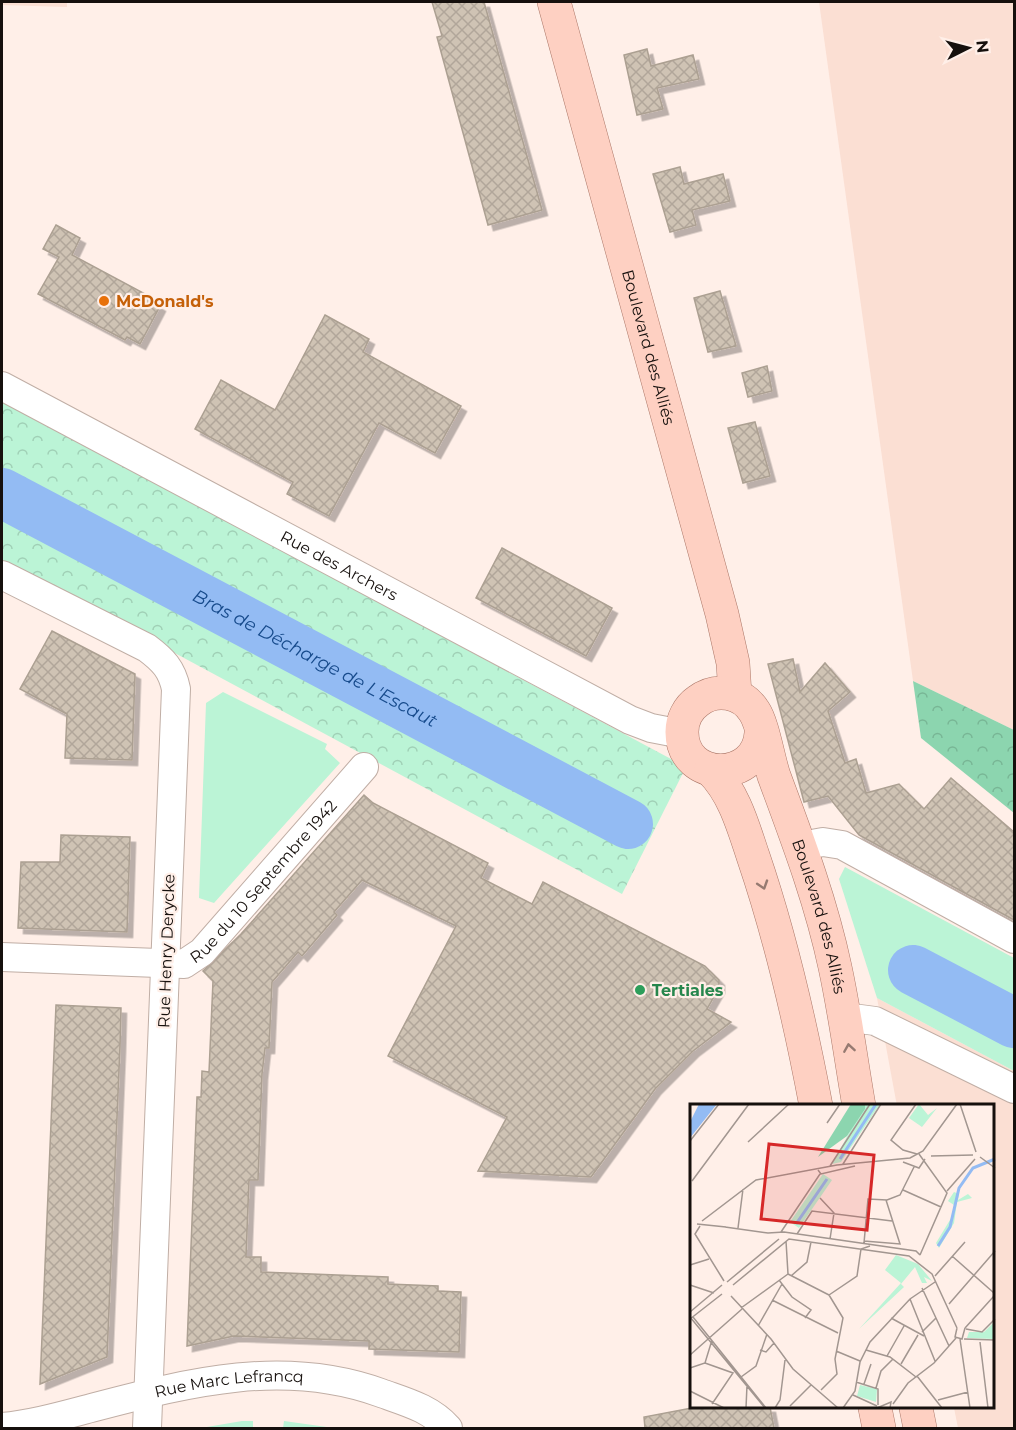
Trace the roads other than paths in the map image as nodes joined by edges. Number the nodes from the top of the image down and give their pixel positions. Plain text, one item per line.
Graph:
1 (554, 2) edge
2 (2, 386) edge
3 (2, 575) edge
4 (735, 695) junction
5 (761, 732) junction
6 (682, 734) junction
7 (364, 767) dead end
8 (711, 770) junction
9 (801, 846) junction
10 (1014, 939) edge
11 (2, 957) edge
12 (166, 965) junction
13 (845, 1017) junction
14 (1014, 1089) edge
15 (816, 1104) edge
16 (860, 1104) edge
17 (148, 1393) junction
18 (875, 1409) edge
19 (916, 1409) edge
20 (2, 1427) edge
21 (147, 1428) edge
22 (448, 1428) edge
23 (879, 1428) edge
24 (920, 1428) edge

1 - 4 main road, Boulevard des Alliés
2 - 6 street, Rue des Archers
3 - 12 street, Rue Henry Derycke
4 - 5 main road, Boulevard des Alliés
4 - 6 main road
5 - 8 main road
5 - 9 main road, Boulevard des Alliés
6 - 8 main road
7 - 12 street, Rue du 10 Septembre 1942
8 -> 15 main road
9 - 10 street
9 - 13 main road, Boulevard des Alliés
11 - 12 street, Rue du 10 Septembre 1942
12 - 17 street, Rue Henry Derycke
13 - 14 street
16 -> 13 main road, Boulevard des Alliés
17 - 20 street, Rue Marc Lefrancq
17 - 21 street, Rue Henry Derycke
17 - 22 street, Rue Marc Lefrancq
18 - 23 main road
19 - 24 main road

